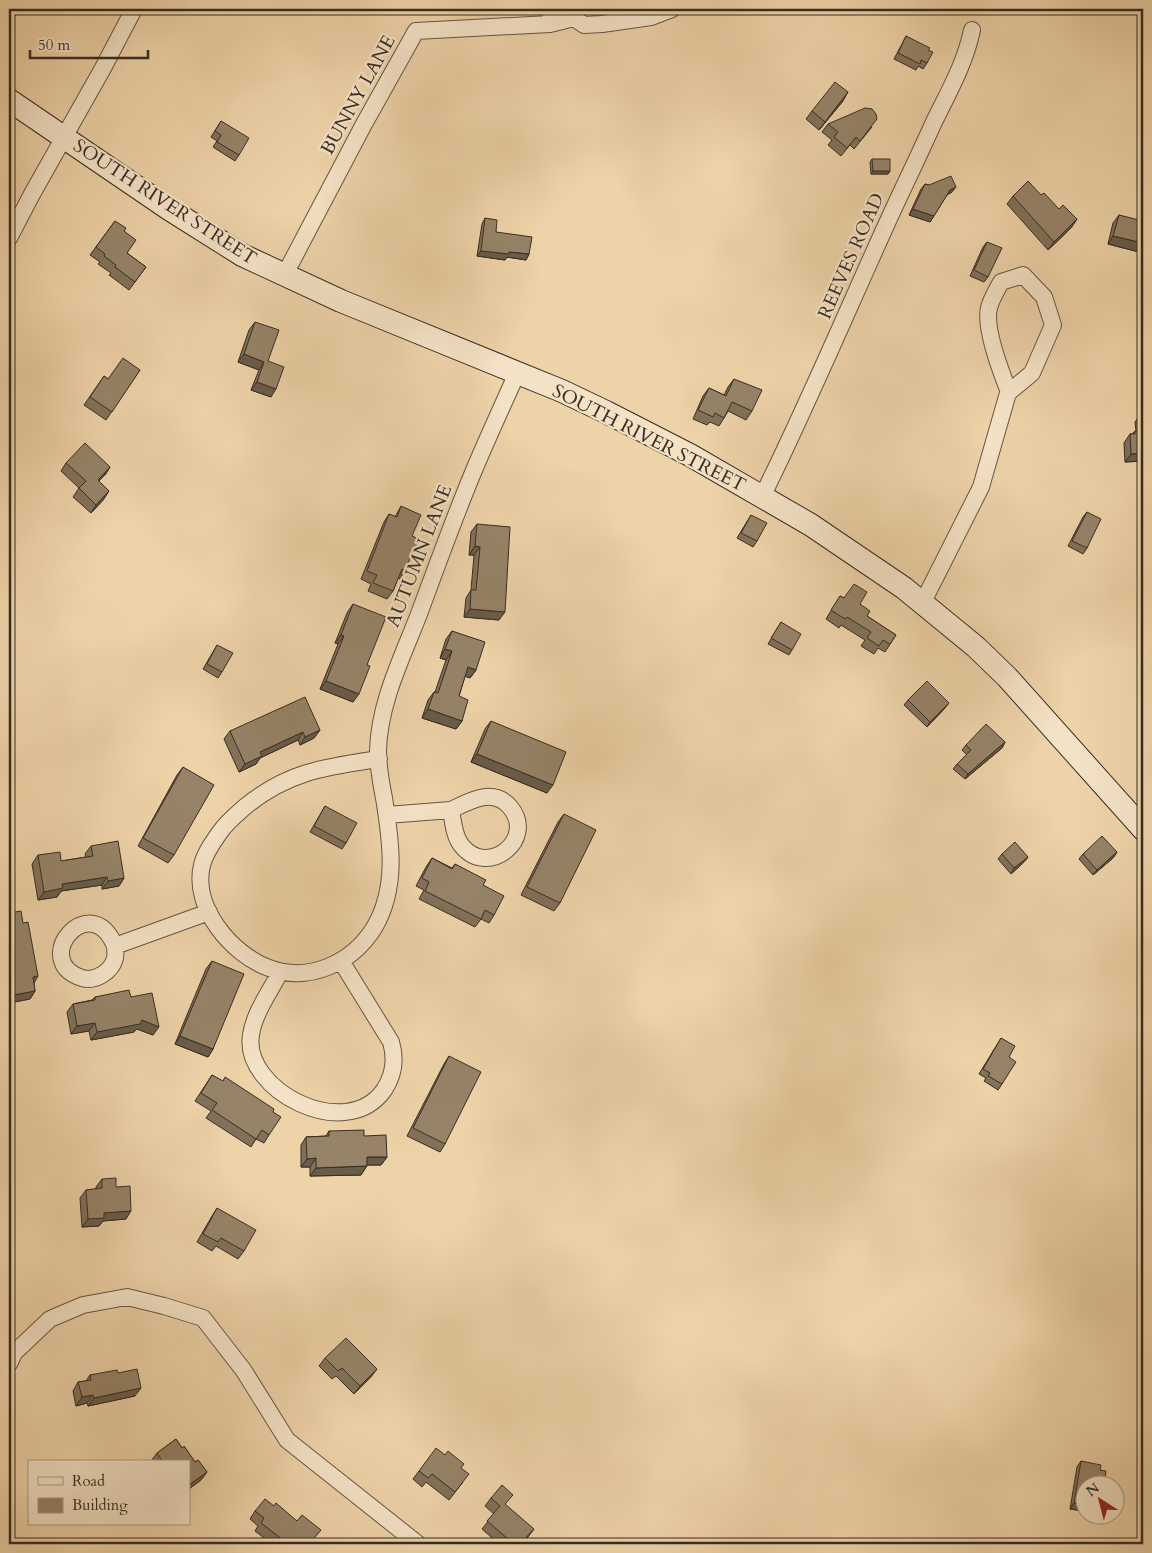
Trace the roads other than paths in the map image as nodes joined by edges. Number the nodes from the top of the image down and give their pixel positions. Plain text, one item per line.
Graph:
1 (134, 9) edge
2 (672, 9) edge
3 (550, 16) edge
4 (972, 30) dead end
5 (9, 100) edge
6 (64, 138) junction
7 (9, 238) edge
8 (284, 276) junction
9 (517, 373) junction
10 (1009, 392) junction
11 (762, 497) junction
12 (923, 602) junction
13 (379, 759) junction
14 (451, 810) dead end
15 (387, 815) junction
16 (1143, 829) edge
17 (209, 912) junction
18 (115, 946) dead end
19 (341, 961) junction
20 (280, 972) junction
21 (9, 1364) edge
22 (418, 1544) edge

1 - 6 street
2 - 3 street, BUNNY LANE
3 - 8 street, BUNNY LANE
4 - 11 street, REEVES ROAD
5 - 6 street, SOUTH RIVER STREET
6 - 7 street
6 - 8 street, SOUTH RIVER STREET
8 - 9 street, SOUTH RIVER STREET
9 - 11 street, SOUTH RIVER STREET
9 - 13 street, AUTUMN LANE
10 - 10 street
10 - 12 street
11 - 12 street, SOUTH RIVER STREET
12 - 16 street, SOUTH RIVER STREET
13 - 15 street, AUTUMN LANE
13 - 17 street, AUTUMN LANE
14 - 15 street
15 - 19 street, AUTUMN LANE
17 - 18 street
17 - 20 street, AUTUMN LANE
19 - 20 street, AUTUMN LANE
19 - 20 street
21 - 22 street

